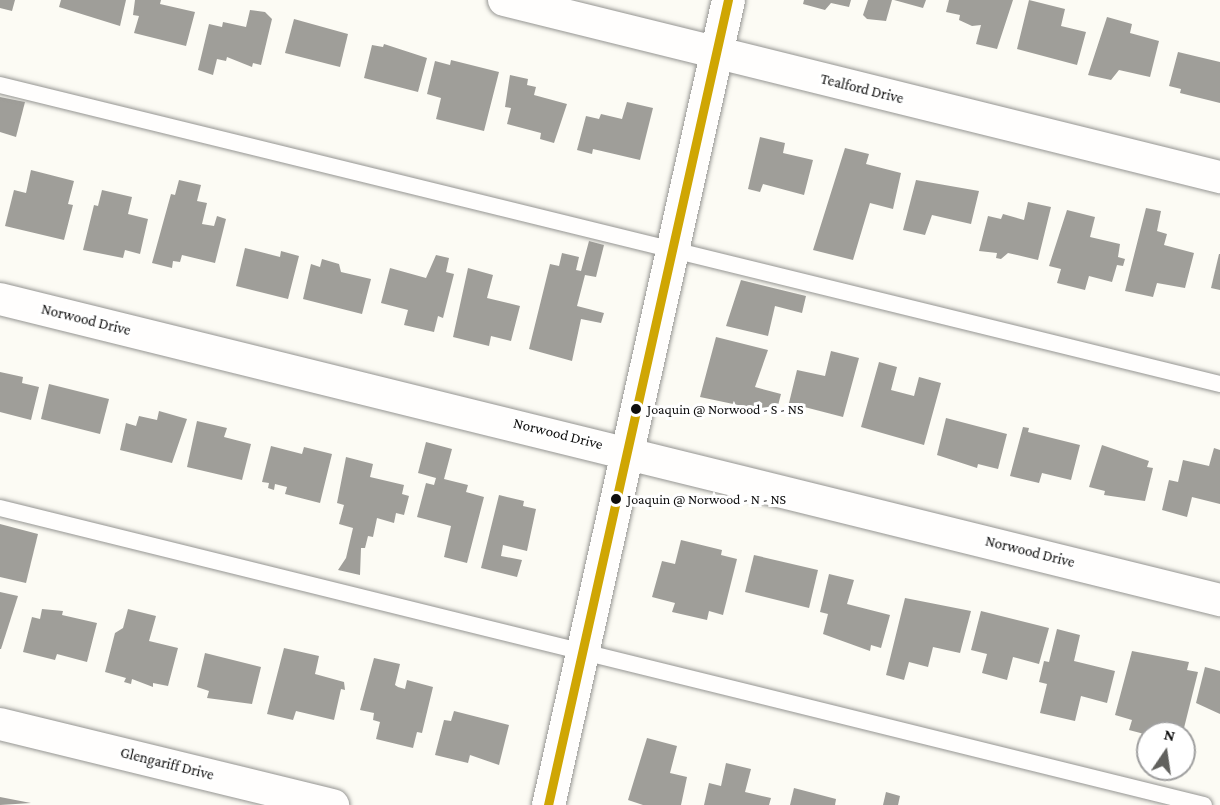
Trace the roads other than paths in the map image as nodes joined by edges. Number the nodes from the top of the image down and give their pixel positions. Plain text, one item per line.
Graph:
1 (504, 0) edge
2 (728, 0) edge
3 (716, 53) junction
4 (0, 85) edge
5 (1220, 177) edge
6 (675, 249) junction
7 (0, 299) edge
8 (1220, 384) edge
9 (627, 451) junction
10 (0, 508) edge
11 (1220, 600) edge
12 (584, 651) junction
13 (0, 724) edge
14 (333, 805) edge
15 (548, 805) edge
16 (1204, 805) edge

1 - 3 street, Tealford Drive
2 - 3 street
3 - 5 street, Tealford Drive
3 - 6 street
4 - 6 lane
6 - 8 lane
6 - 9 street
7 - 9 street, Norwood Drive
9 - 11 street, Norwood Drive
9 - 12 street
10 - 12 lane
12 - 15 street
12 - 16 lane
13 - 14 street, Glengariff Drive

